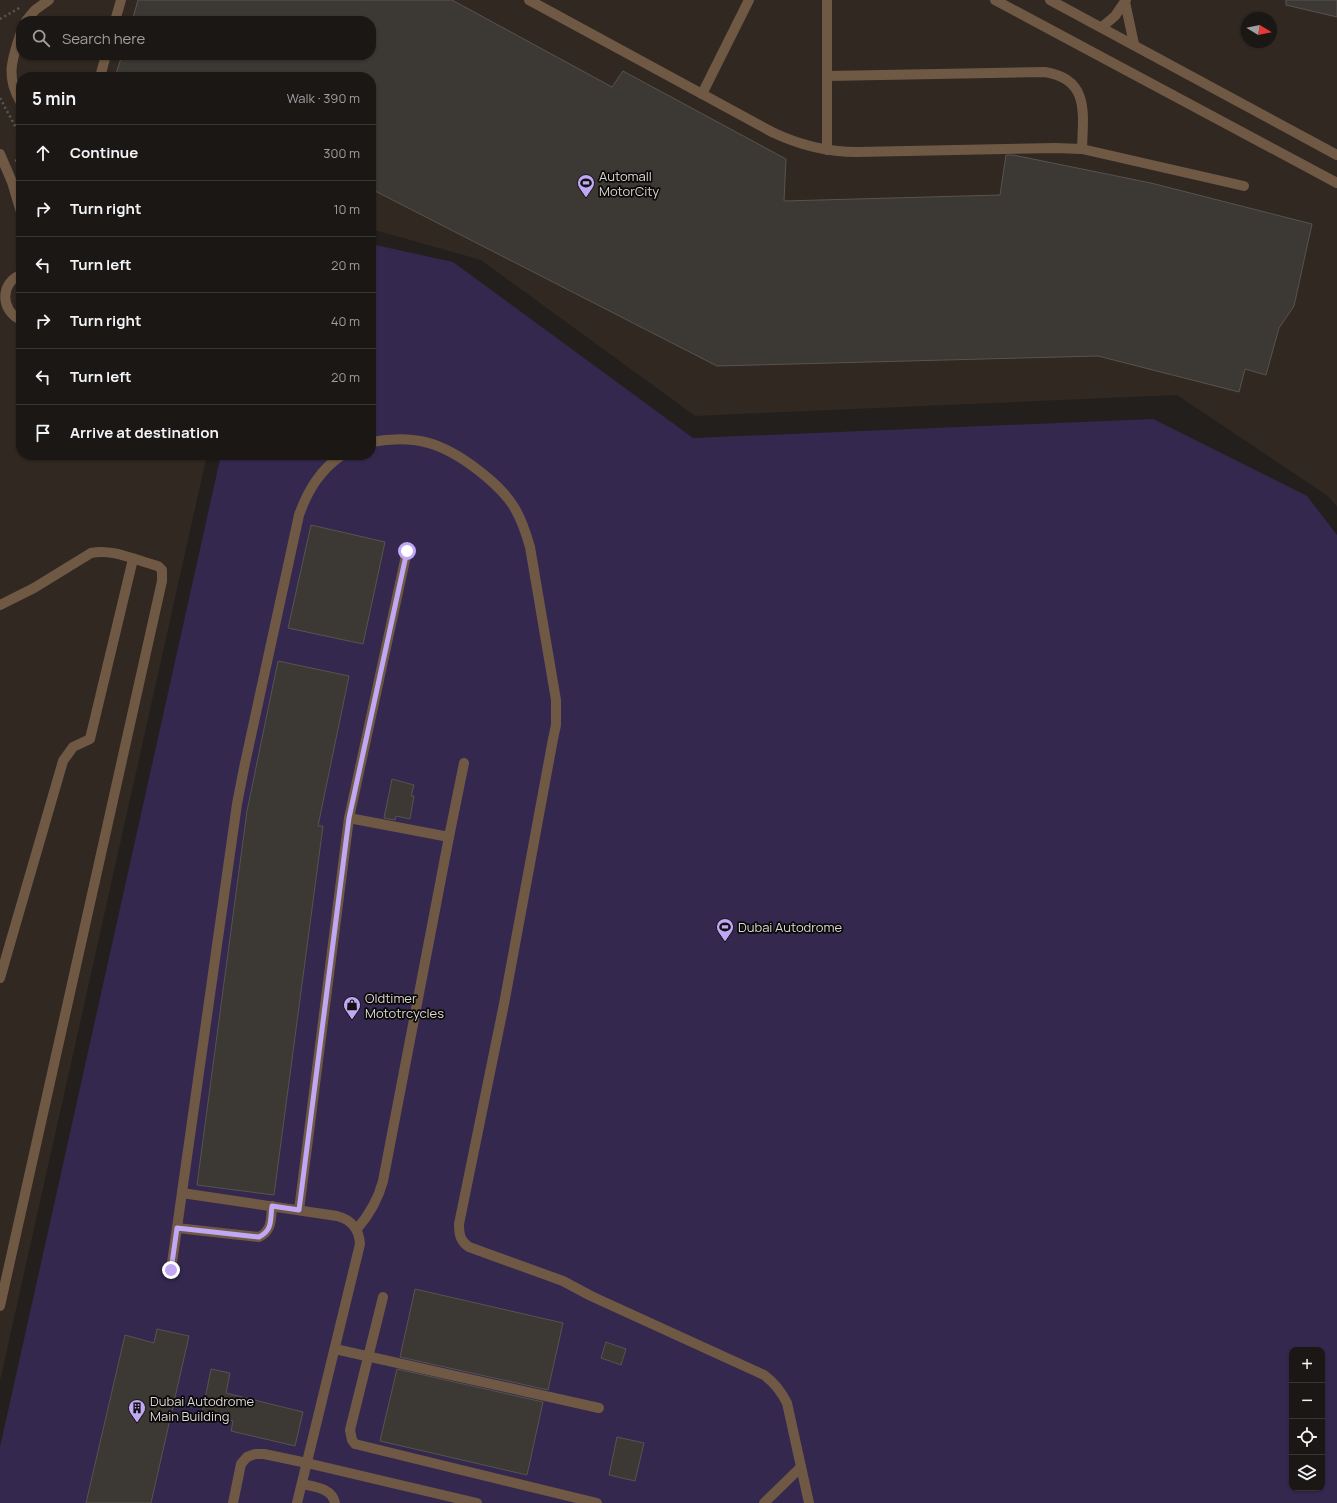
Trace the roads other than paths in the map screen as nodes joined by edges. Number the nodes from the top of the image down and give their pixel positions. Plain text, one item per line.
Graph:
1 (49, 0) edge
2 (121, 0) edge
3 (529, 0) edge
4 (749, 0) edge
5 (827, 0) edge
6 (996, 0) edge
7 (1050, 0) edge
8 (1126, 1) edge
9 (30, 16) edge
10 (116, 16) edge
11 (1102, 28) junction
12 (1134, 44) junction
13 (16, 48) edge
14 (105, 60) edge
15 (101, 72) edge
16 (827, 76) junction
17 (16, 94) edge
18 (702, 94) junction
19 (1082, 149) junction
20 (827, 150) junction
21 (0, 154) edge
22 (1337, 155) edge
23 (1337, 183) edge
24 (1244, 186) dead end
25 (16, 195) edge
26 (16, 278) edge
27 (16, 318) edge
28 (376, 441) edge
29 (336, 460) edge
30 (407, 551) dead end
31 (133, 559) junction
32 (0, 605) edge
33 (464, 763) dead end
34 (349, 818) junction
35 (449, 837) junction
36 (0, 978) edge
37 (182, 1192) junction
38 (272, 1206) junction
39 (299, 1210) junction
40 (177, 1228) junction
41 (357, 1229) junction
42 (171, 1270) dead end
43 (383, 1297) dead end
44 (0, 1306) edge
45 (335, 1349) junction
46 (368, 1357) junction
47 (599, 1408) dead end
48 (307, 1463) junction
49 (801, 1466) junction
50 (302, 1484) junction
51 (233, 1503) edge
52 (297, 1503) edge
53 (335, 1503) edge
54 (477, 1503) edge
55 (597, 1503) edge
56 (764, 1503) edge
57 (809, 1503) edge

1 - 9 street
2 - 10 street
3 - 18 street
4 - 18 street
5 - 16 street
6 - 23 street
7 - 11 street
8 - 11 street
8 - 12 street
11 - 12 street
12 - 22 street
13 - 17 street
14 - 15 street
16 - 19 street
16 - 20 street
18 - 20 street
19 - 20 street
19 - 24 street
21 - 25 street
26 - 27 street
28 - 49 street
29 - 37 street
30 - 34 street
31 - 32 street
31 - 36 street
31 - 44 street
33 - 35 street
34 - 35 street
34 - 39 street
35 - 41 street
37 - 38 street
37 - 40 street
38 - 39 street
38 - 40 street
39 - 41 street
40 - 42 street
41 - 45 street
43 - 46 street
45 - 46 street
45 - 48 street
46 - 47 street
46 - 55 street
48 - 50 street
48 - 51 street
48 - 54 street
49 - 56 street
49 - 57 street
50 - 52 street
50 - 53 street

